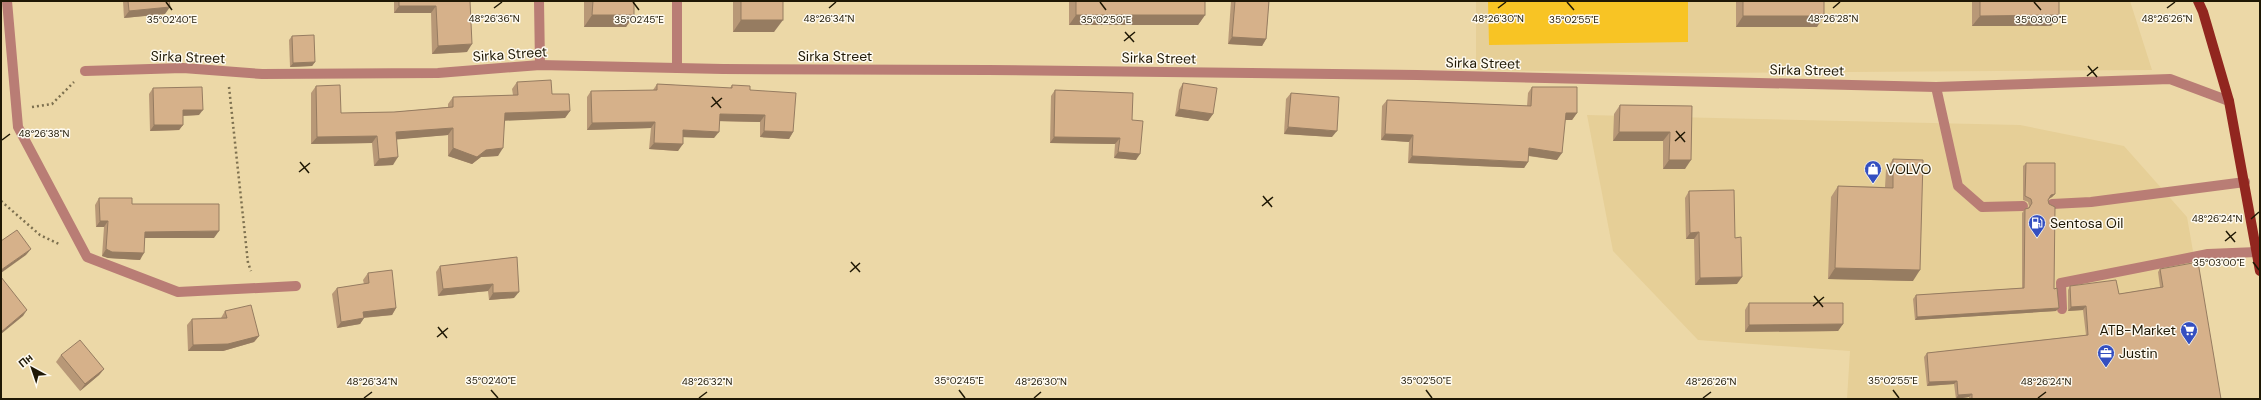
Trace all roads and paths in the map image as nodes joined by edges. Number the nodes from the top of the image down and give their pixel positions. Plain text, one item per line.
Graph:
1 (7, 1) edge
2 (539, 1) edge
3 (677, 1) edge
4 (2198, 1) edge
5 (540, 65) junction
6 (677, 68) junction
7 (86, 71) joint
8 (227, 72) junction
9 (1936, 87) junction
10 (2229, 101) junction
11 (16, 109) junction
12 (2245, 182) junction
13 (1, 201) edge
14 (2052, 204) edge
15 (2022, 206) dead end
16 (2257, 252) junction
17 (87, 257) junction
18 (2260, 271) edge
19 (296, 286) dead end
20 (258, 288) junction
21 (2062, 309) dead end

1 - 11 street
2 - 5 street
3 - 6 street
4 - 10 main road
5 - 6 street, Sirka Street
5 - 8 street, Sirka Street
6 - 9 street, Sirka Street
7 - 8 street, Sirka Street
7 - 11 path
8 - 20 path
9 - 10 street, Sirka Street
9 - 15 street
10 - 12 main road
11 - 17 street
12 - 14 street
12 - 16 main road
13 - 17 path
16 - 18 main road
16 - 21 street
17 - 20 street
19 - 20 street

